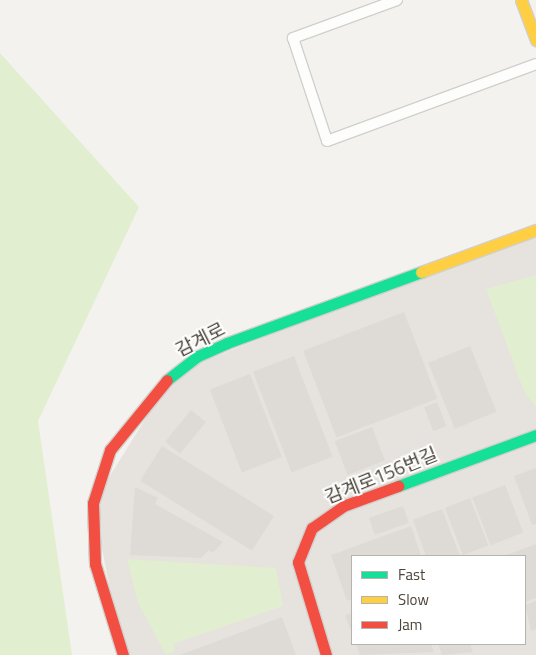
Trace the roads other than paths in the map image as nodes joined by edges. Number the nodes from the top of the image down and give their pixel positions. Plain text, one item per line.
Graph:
1 (397, 0) edge
2 (521, 0) edge
3 (536, 40) edge
4 (536, 64) edge
5 (536, 230) edge
6 (536, 435) edge
7 (123, 655) edge
8 (326, 655) edge

1 - 4 lane
2 - 3 main road
5 - 7 main road, 감계로
6 - 8 main road, 감계로156번길

